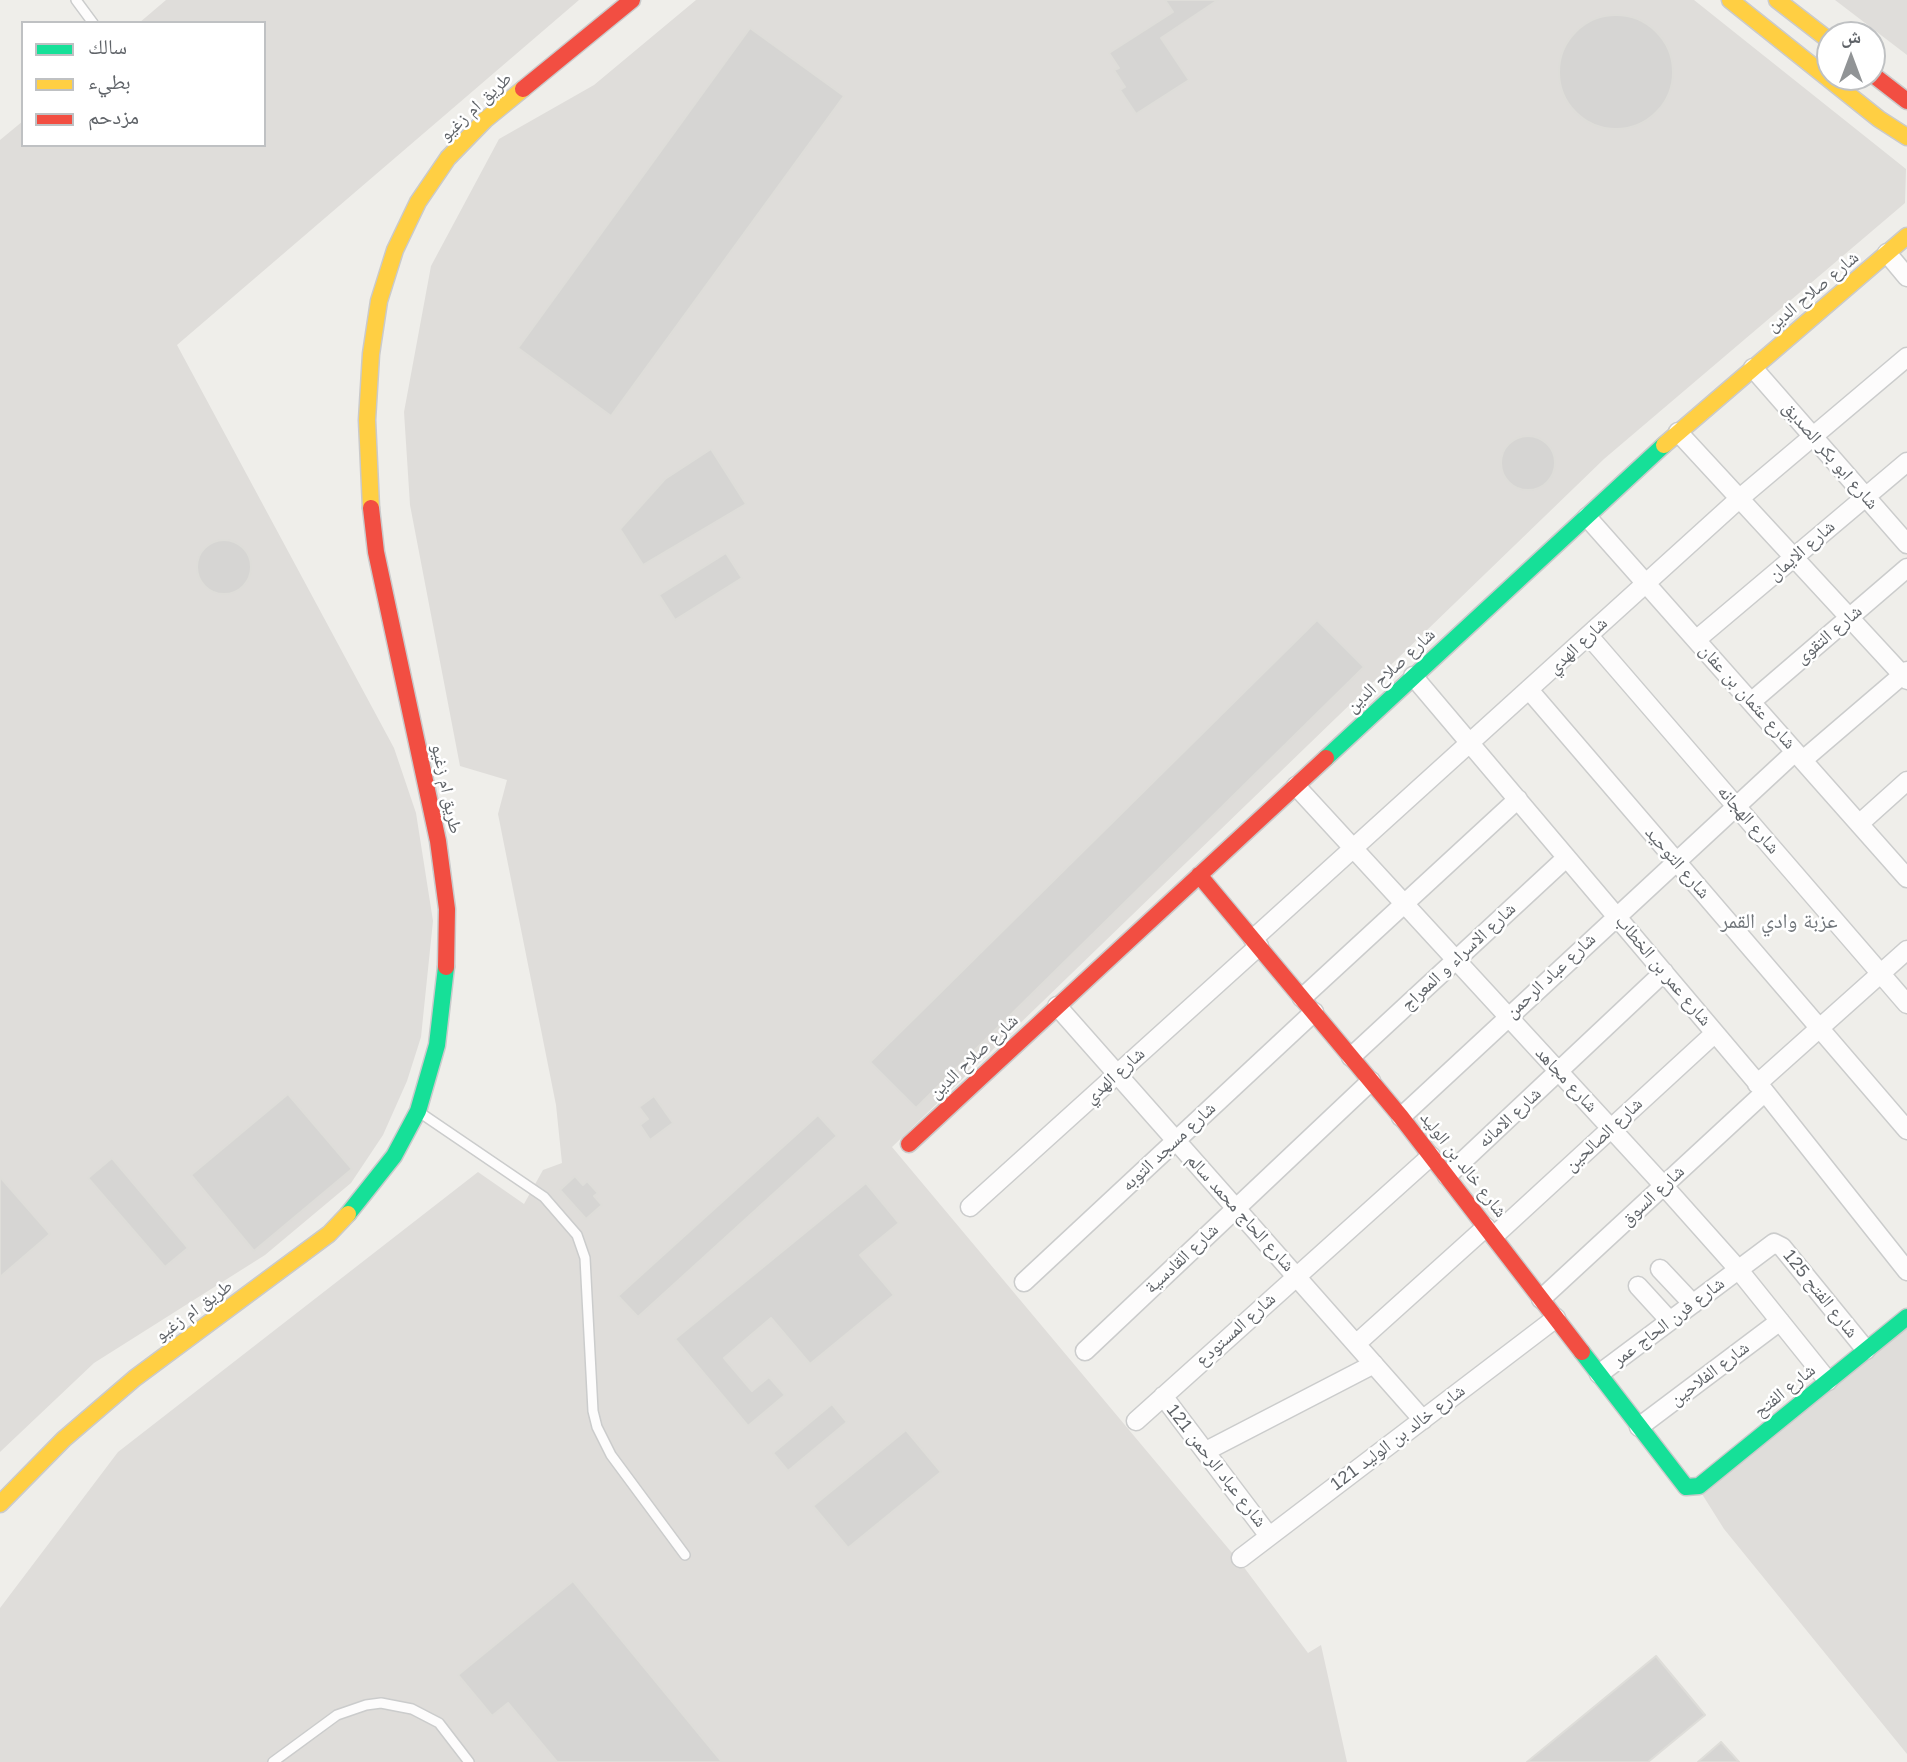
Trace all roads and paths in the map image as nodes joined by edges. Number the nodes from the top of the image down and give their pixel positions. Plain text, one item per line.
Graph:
1 (76, 0) edge
2 (632, 0) edge
3 (1730, 0) edge
4 (1777, 0) edge
5 (92, 21) edge
6 (1816, 30) edge
7 (1886, 85) edge
8 (1907, 101) edge
9 (1907, 137) edge
10 (1907, 236) edge
11 (1887, 253) junction
12 (1907, 277) edge
13 (1907, 358) edge
14 (1753, 368) junction
15 (1678, 432) junction
16 (1812, 436) junction
17 (1907, 462) edge
18 (1865, 496) junction
19 (1740, 498) junction
20 (1587, 517) junction
21 (1907, 544) edge
22 (1796, 557) junction
23 (1907, 568) edge
24 (1645, 583) junction
25 (1852, 617) junction
26 (1589, 636) junction
27 (1696, 640) junction
28 (1905, 675) edge
29 (1413, 676) junction
30 (1530, 691) junction
31 (1751, 702) junction
32 (1470, 743) junction
33 (1799, 756) junction
34 (1907, 781) edge
35 (1296, 786) junction
36 (1518, 799) junction
37 (1736, 806) junction
38 (1859, 824) junction
39 (1352, 848) junction
40 (1566, 858) junction
41 (1676, 861) junction
42 (1199, 875) junction
43 (1907, 878) edge
44 (1404, 904) junction
45 (1617, 916) junction
46 (1256, 942) junction
47 (1907, 950) edge
48 (1456, 960) junction
49 (1664, 972) junction
50 (1880, 973) junction
51 (1302, 998) junction
52 (1907, 1004) edge
53 (1057, 1006) junction
54 (1314, 1012) junction
55 (1507, 1016) junction
56 (1819, 1028) junction
57 (1715, 1033) junction
58 (1351, 1057) junction
59 (1559, 1072) junction
60 (1117, 1074) junction
61 (1371, 1081) junction
62 (1761, 1088) junction
63 (418, 1111) junction
64 (1401, 1117) junction
65 (1611, 1129) junction
66 (1907, 1130) edge
67 (1176, 1140) junction
68 (909, 1144) dead end
69 (1431, 1156) junction
70 (1447, 1177) junction
71 (1664, 1186) junction
72 (970, 1207) dead end
73 (1236, 1208) junction
74 (1490, 1232) junction
75 (1660, 1269) dead end
76 (1738, 1269) junction
77 (1907, 1271) edge
78 (1297, 1276) junction
79 (1024, 1282) dead end
80 (1638, 1286) dead end
81 (1541, 1299) junction
82 (1693, 1304) junction
83 (1907, 1317) edge
84 (1556, 1318) junction
85 (1670, 1321) junction
86 (1780, 1321) junction
87 (1356, 1344) junction
88 (1866, 1350) junction
89 (1085, 1351) dead end
90 (1374, 1364) junction
91 (1599, 1374) junction
92 (1828, 1381) junction
93 (1163, 1396) junction
94 (1423, 1420) junction
95 (1136, 1421) dead end
96 (1639, 1427) junction
97 (1206, 1451) junction
98 (1686, 1487) joint
99 (0, 1504) edge
100 (1269, 1536) junction
101 (685, 1555) dead end
102 (1241, 1558) dead end
103 (273, 1762) edge
104 (469, 1762) edge

1 - 5 lane
2 - 63 street, طريق ام زغيو
3 - 9 street
4 - 6 street
7 - 8 street
10 - 11 street, شارع صلاح الدين
11 - 12 street
11 - 14 street, شارع صلاح الدين
13 - 16 street, شارع الهدي
14 - 15 street, شارع صلاح الدين
14 - 16 street, شارع ابو بكر الصديق
15 - 19 street
15 - 20 street, شارع صلاح الدين
16 - 18 street, شارع ابو بكر الصديق
16 - 19 street, شارع الهدي
17 - 18 street, شارع الايمان
18 - 21 street, شارع ابو بكر الصديق
18 - 22 street, شارع الايمان
19 - 22 street
19 - 24 street, شارع الهدي
20 - 24 street, شارع عثمان بن عفان
20 - 29 street, شارع صلاح الدين
22 - 25 street
22 - 27 street, شارع الايمان
23 - 25 street, شارع التقوى
24 - 26 street, شارع الهدي
24 - 27 street, شارع عثمان بن عفان
25 - 28 street
25 - 31 street, شارع التقوى
26 - 30 street, شارع الهدي
26 - 37 street, شارع الهجانه
27 - 31 street, شارع عثمان بن عفان
28 - 33 street, شارع عباد الرحمن
29 - 32 street, شارع عمر بن الخطاب
29 - 35 street, شارع صلاح الدين
30 - 32 street, شارع الهدي
30 - 41 street, شارع التوحيد
31 - 33 street, شارع عثمان بن عفان
32 - 36 street, شارع عمر بن الخطاب
32 - 39 street, شارع الهدي
33 - 37 street, شارع عباد الرحمن
33 - 38 street, شارع عثمان بن عفان
34 - 38 street
35 - 39 street, شارع مجاهد
35 - 42 street, شارع صلاح الدين
36 - 40 street, شارع عمر بن الخطاب
36 - 44 street
37 - 41 street, شارع عباد الرحمن
37 - 50 street, شارع الهجانه
38 - 43 street, شارع عثمان بن عفان
39 - 44 street, شارع مجاهد
39 - 46 street, شارع الهدي
40 - 45 street, شارع عمر بن الخطاب
40 - 48 street, شارع الاسراء و المعراج
41 - 45 street, شارع عباد الرحمن
41 - 56 street, شارع التوحيد
42 - 46 street, شارع خالد بن الوليد
42 - 53 street, شارع صلاح الدين
44 - 48 street, شارع مجاهد
44 - 51 street
45 - 49 street, شارع عمر بن الخطاب
45 - 55 street, شارع عباد الرحمن
46 - 51 street, شارع خالد بن الوليد
46 - 60 street, شارع الهدي
47 - 50 street, شارع السوق
48 - 55 street, شارع مجاهد
48 - 58 street, شارع الاسراء و المعراج
49 - 57 street, شارع عمر بن الخطاب
49 - 59 street, شارع الامانه
50 - 52 street, شارع الهجانه
50 - 56 street, شارع السوق
51 - 54 street, شارع خالد بن الوليد
53 - 60 street, شارع الحاج محمد سالم
53 - 68 street, شارع صلاح الدين
54 - 58 street, شارع خالد بن الوليد
54 - 67 street, شارع مسجد التوبه
55 - 59 street, شارع مجاهد
55 - 64 street, شارع عباد الرحمن
56 - 62 street, شارع السوق
56 - 66 street, شارع التوحيد
57 - 62 street, شارع عمر بن الخطاب
57 - 65 street, شارع الصالحين
58 - 61 street, شارع خالد بن الوليد
59 - 65 street, شارع مجاهد
59 - 70 street, شارع الامانه
60 - 67 street, شارع الحاج محمد سالم
60 - 72 street, شارع الهدي
61 - 64 street, شارع خالد بن الوليد
61 - 73 street, شارع القادسية
62 - 71 street, شارع السوق
62 - 77 street, شارع عمر بن الخطاب
63 - 99 street, طريق ام زغيو
63 - 101 lane
64 - 69 street, شارع خالد بن الوليد
65 - 71 street, شارع مجاهد
65 - 74 street, شارع الصالحين
67 - 73 street, شارع الحاج محمد سالم
67 - 79 street, شارع مسجد التوبه
69 - 70 street, شارع خالد بن الوليد
69 - 78 street, شارع المستودع
70 - 74 street, شارع خالد بن الوليد
71 - 76 street, شارع مجاهد
71 - 81 street, شارع السوق
73 - 78 street, شارع الحاج محمد سالم
73 - 89 street, شارع القادسية
74 - 81 street, شارع خالد بن الوليد
74 - 87 street, شارع الصالحين
75 - 82 street
76 - 82 street, شارع فرن الحاج عمر
76 - 86 street, شارع مجاهد
76 - 88 street, شارع الفتح 125
78 - 87 street, شارع الحاج محمد سالم
78 - 93 street, شارع المستودع
80 - 85 street
81 - 84 street, شارع خالد بن الوليد
82 - 85 street, شارع فرن الحاج عمر
83 - 88 street, شارع الفتح
84 - 91 street, شارع خالد بن الوليد
84 - 94 street, شارع خالد بن الوليد 121
85 - 91 street, شارع فرن الحاج عمر
86 - 92 street, شارع مجاهد
86 - 96 street, شارع الفلاحين
87 - 90 street, شارع الحاج محمد سالم
88 - 92 street, شارع الفتح
90 - 94 street, شارع الحاج محمد سالم
90 - 97 street
91 - 96 street, شارع خالد بن الوليد
92 - 98 street, شارع الفتح
93 - 95 street, شارع المستودع
93 - 97 street, شارع عباد الرحمن 121
94 - 100 street, شارع خالد بن الوليد 121
96 - 98 street, شارع خالد بن الوليد
97 - 100 street, شارع عباد الرحمن 121
100 - 102 street, شارع خالد بن الوليد 121
103 - 104 lane

